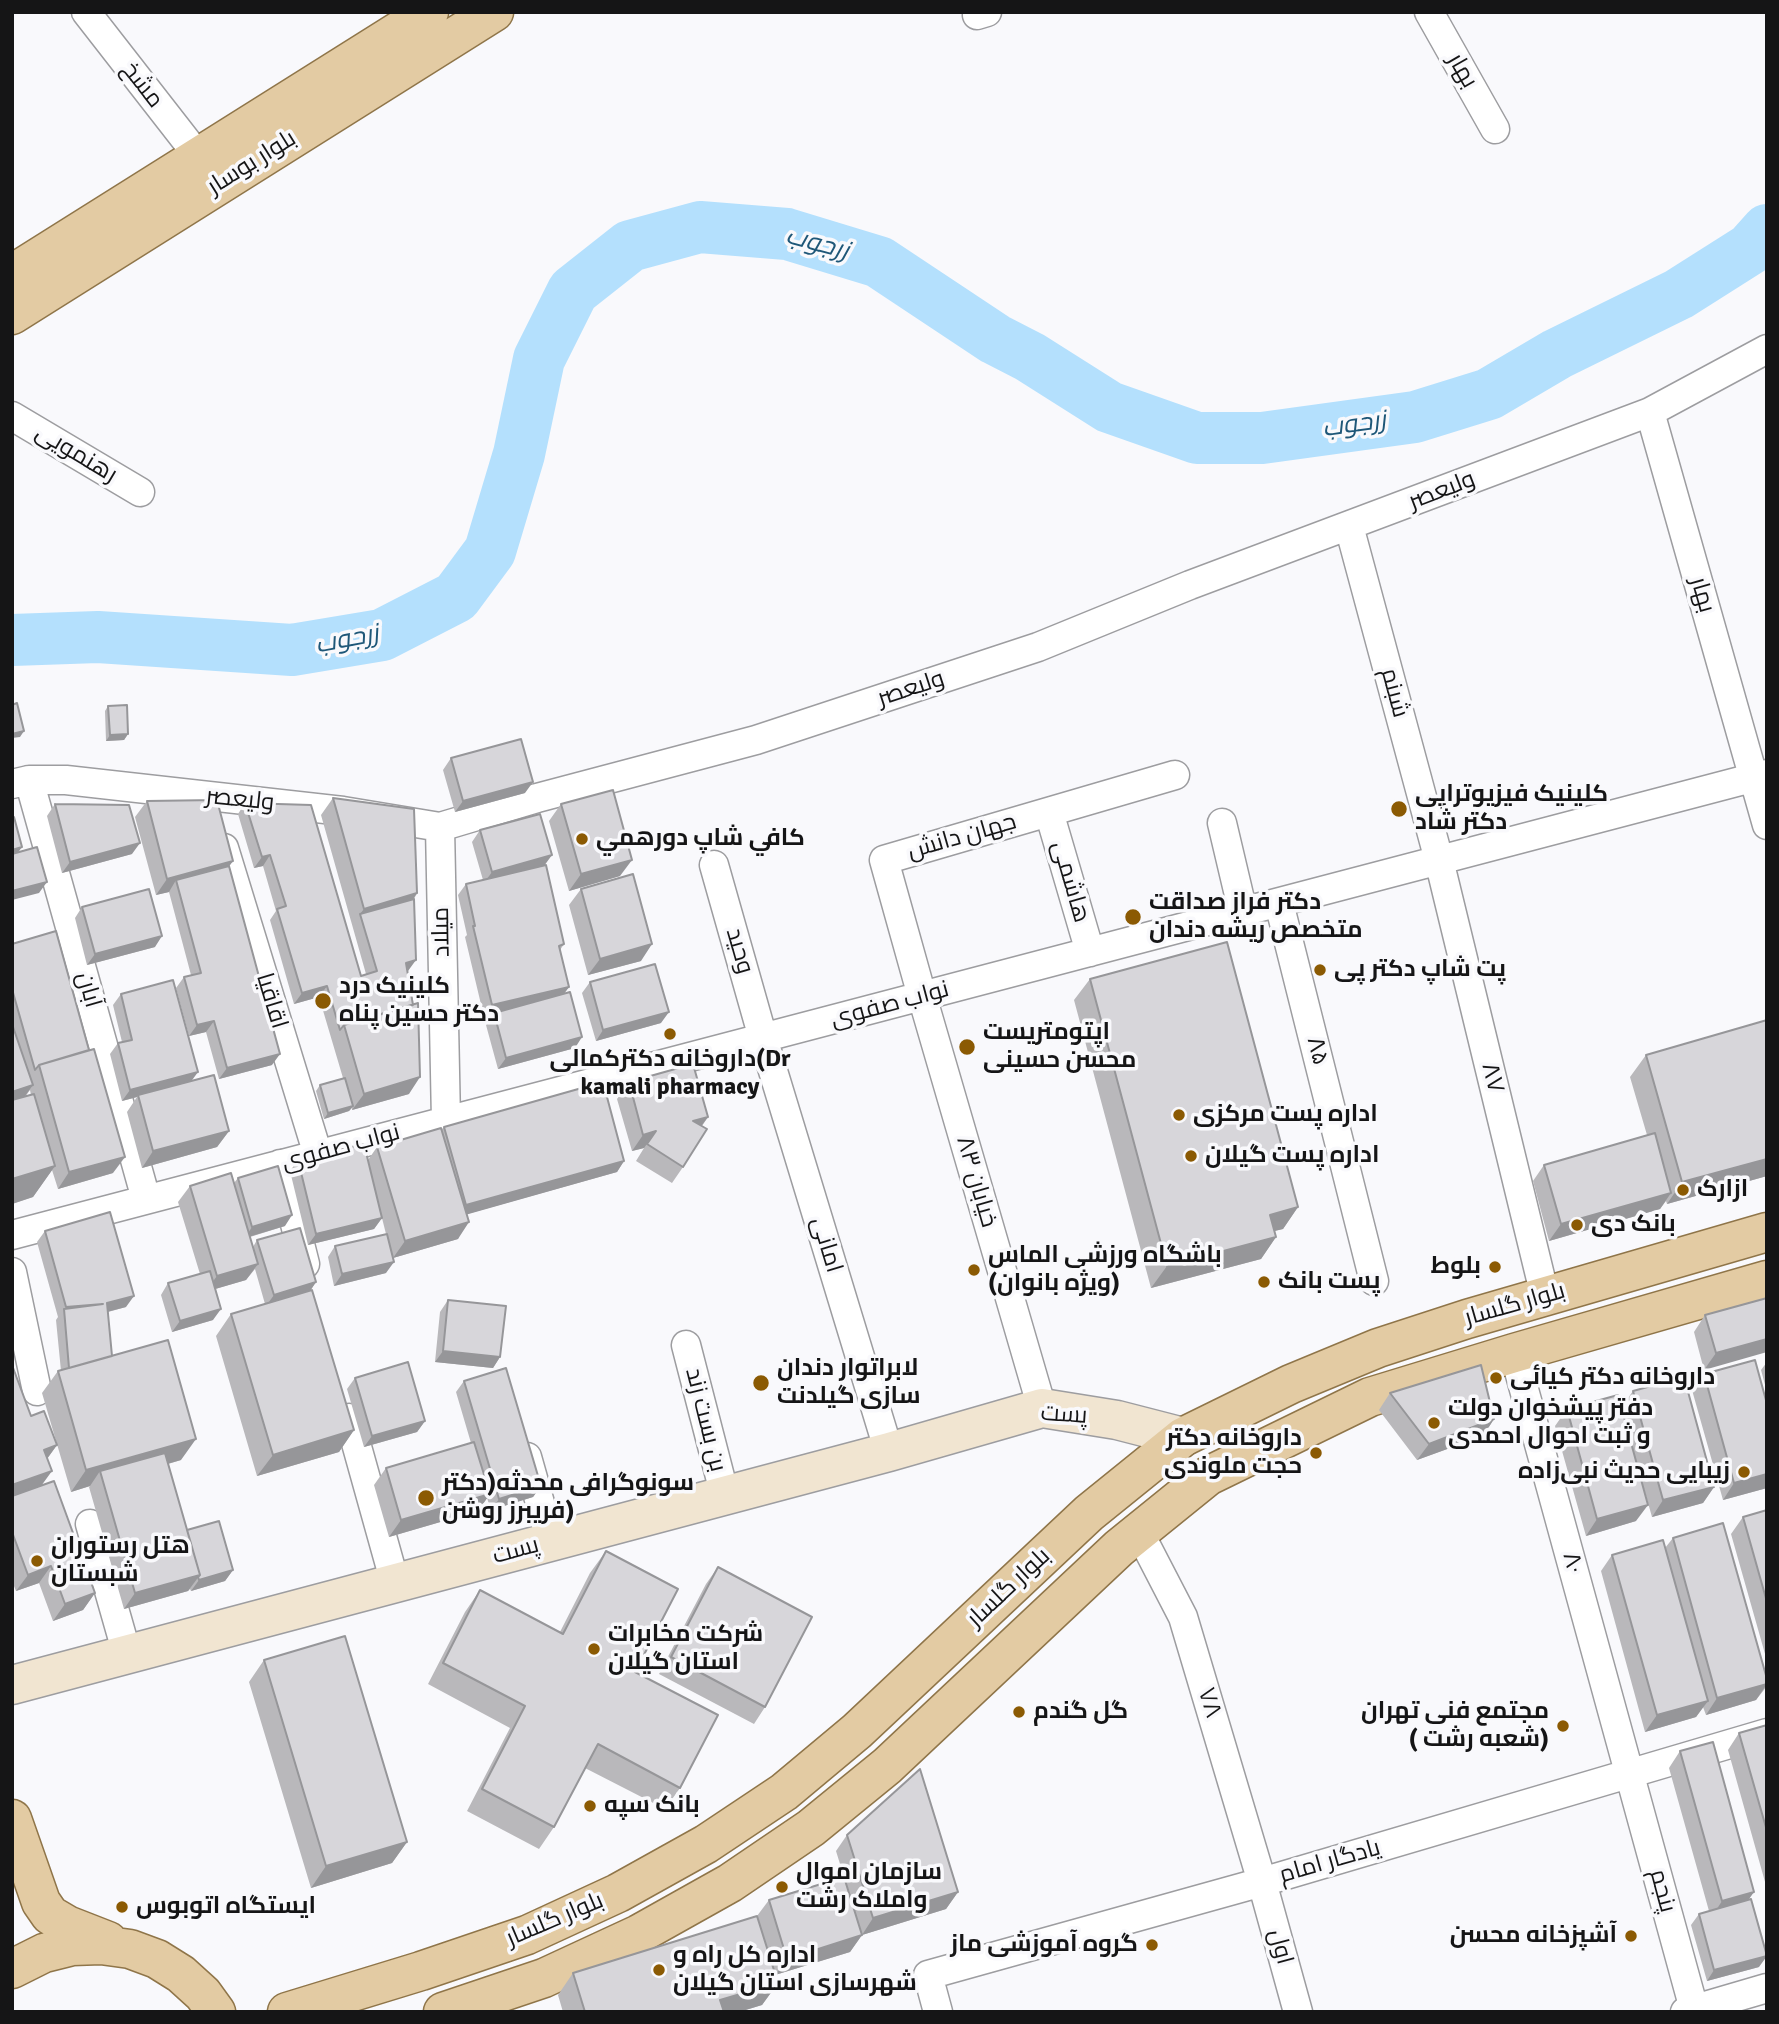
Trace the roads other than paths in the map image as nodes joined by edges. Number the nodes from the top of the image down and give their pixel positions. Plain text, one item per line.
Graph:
1 (86, 12) edge
2 (429, 12) edge
3 (494, 12) edge
4 (1429, 12) edge
5 (1495, 129) dead end
6 (199, 157) junction
7 (16, 263) edge
8 (12, 315) edge
9 (1767, 349) edge
10 (1650, 412) junction
11 (12, 416) edge
12 (140, 492) dead end
13 (1349, 526) junction
14 (1175, 775) dead end
15 (1761, 776) edge
16 (21, 782) edge
17 (1049, 812) junction
18 (1222, 823) dead end
19 (1767, 825) edge
20 (440, 827) junction
21 (224, 848) edge
22 (1439, 860) junction
23 (715, 865) dead end
24 (1279, 902) junction
25 (1243, 912) junction
26 (1090, 952) junction
27 (922, 996) junction
28 (763, 1038) junction
29 (446, 1121) junction
30 (318, 1154) junction
31 (280, 1164) junction
32 (146, 1199) junction
33 (1767, 1232) edge
34 (12, 1235) edge
35 (12, 1272) edge
36 (1767, 1280) edge
37 (1374, 1281) dead end
38 (311, 1287) edge
39 (1545, 1296) junction
40 (686, 1345) dead end
41 (1514, 1353) junction
42 (37, 1391) dead end
43 (1042, 1408) junction
44 (349, 1418) edge
45 (1183, 1437) junction
46 (521, 1438) edge
47 (889, 1452) junction
48 (725, 1496) junction
49 (90, 1524) dead end
50 (1139, 1532) junction
51 (551, 1542) junction
52 (396, 1583) junction
53 (127, 1654) junction
54 (12, 1685) edge
55 (1767, 1733) edge
56 (1629, 1774) junction
57 (12, 1819) edge
58 (1262, 1882) junction
59 (130, 1949) junction
60 (12, 1969) edge
61 (1761, 1997) edge
62 (206, 1999) edge
63 (515, 2000) edge
64 (1690, 2010) edge
65 (248, 2012) edge
66 (288, 2012) edge
67 (443, 2012) edge
68 (938, 2012) edge
69 (1298, 2012) edge

1 - 6 street, مشخ
2 - 6 main road, بلوار بوسار
3 - 8 main road, بلوار بوسار
4 - 5 street, بهار
6 - 7 main road, بلوار بوسار
9 - 10 street, ولیعصر
10 - 13 street, ولیعصر
10 - 15 street, بهار
11 - 12 street, رهنمویی
13 - 20 street, ولیعصر
13 - 22 street, شبنم
14 - 17 street, جهان دانش
15 - 19 street, بهار
15 - 22 street, نواب صفوی
16 - 20 street, ولیعصر
16 - 32 street, آبان
17 - 26 street, هاشمی
17 - 27 street, جهان دانش
18 - 25 street
20 - 29 street, میلاد
21 - 30 street, اقاقیا
22 - 24 street, نواب صفوی
22 - 39 street, ۸۷
23 - 28 street, وحید
24 - 25 street, نواب صفوی
24 - 37 street, ۸۵
25 - 26 street, نواب صفوی
26 - 27 street, نواب صفوی
27 - 28 street, نواب صفوی
27 - 43 street, خیابان ۸۳
28 - 29 street, نواب صفوی
28 - 47 street, امانی
29 - 30 street, نواب صفوی
30 - 31 street, نواب صفوی
31 - 32 street, نواب صفوی
31 - 38 street
32 - 34 street, نواب صفوی
33 - 39 main road, بلوار گلسار
35 - 42 street
36 - 41 main road, بلوار گلسار
39 - 45 main road, بلوار گلسار
40 - 48 street, بن بست زند
41 - 50 main road, بلوار گلسار
41 - 56 street, ۸۰
43 - 45 street, پست
43 - 47 street, پست
44 - 52 street
45 - 66 main road, بلوار گلسار
46 - 51 street
47 - 48 street, پست
48 - 51 street, پست
49 - 53 street
50 - 58 street, ۷۸
50 - 63 main road, بلوار گلسار
51 - 52 street, پست
52 - 53 street, پست
53 - 54 street, پست
55 - 56 street, یادگار امام
56 - 58 street, یادگار امام
56 - 64 street, پنجم
57 - 59 main road
58 - 68 street, یادگار امام
58 - 69 street, اول
59 - 60 main road
59 - 62 main road
61 - 64 street
62 - 65 main road
63 - 67 main road, بلوار گلسار

